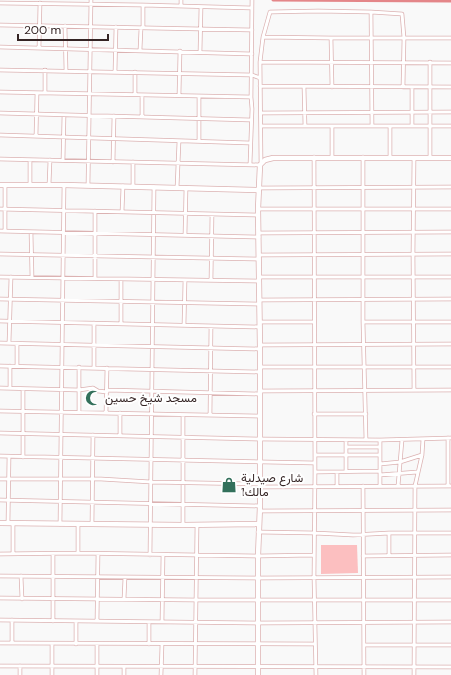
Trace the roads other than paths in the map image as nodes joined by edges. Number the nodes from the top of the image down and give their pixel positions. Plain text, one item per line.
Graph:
1 (91, 0) edge
2 (137, 0) edge
3 (181, 0) edge
4 (252, 0) edge
5 (0, 2) edge
6 (47, 2) edge
7 (40, 3) junction
8 (91, 4) junction
9 (137, 5) junction
10 (143, 5) junction
11 (181, 6) junction
12 (201, 7) junction
13 (252, 8) junction
14 (370, 12) junction
15 (0, 25) edge
16 (40, 26) junction
17 (65, 26) junction
18 (90, 26) junction
19 (116, 27) junction
20 (142, 28) junction
21 (201, 29) junction
22 (252, 30) junction
23 (263, 37) junction
24 (331, 38) junction
25 (372, 38) junction
26 (404, 38) junction
27 (451, 38) edge
28 (0, 47) edge
29 (39, 48) junction
30 (65, 48) junction
31 (90, 49) junction
32 (116, 50) junction
33 (140, 50) junction
34 (180, 51) junction
35 (200, 52) junction
36 (252, 54) junction
37 (260, 62) junction
38 (331, 62) junction
39 (372, 62) junction
40 (403, 62) junction
41 (430, 62) junction
42 (451, 63) edge
43 (0, 70) edge
44 (45, 70) junction
45 (66, 70) junction
46 (90, 71) junction
47 (115, 72) junction
48 (135, 72) junction
49 (179, 72) junction
50 (252, 74) junction
51 (260, 78) junction
52 (260, 86) junction
53 (304, 87) junction
54 (332, 87) junction
55 (372, 87) junction
56 (403, 87) junction
57 (412, 87) junction
58 (430, 87) junction
59 (451, 87) edge
60 (0, 92) edge
61 (37, 93) junction
62 (45, 93) junction
63 (90, 94) junction
64 (135, 94) junction
65 (142, 94) junction
66 (179, 96) junction
67 (200, 96) junction
68 (251, 97) junction
69 (261, 112) junction
70 (305, 112) junction
71 (372, 112) junction
72 (412, 112) junction
73 (430, 112) junction
74 (451, 112) edge
75 (0, 113) edge
76 (37, 114) junction
77 (64, 115) junction
78 (89, 115) junction
79 (114, 116) junction
80 (142, 117) junction
81 (199, 118) junction
82 (251, 120) junction
83 (261, 126) junction
84 (305, 126) junction
85 (332, 126) junction
86 (372, 126) junction
87 (390, 126) junction
88 (412, 126) junction
89 (430, 126) junction
90 (451, 126) edge
91 (0, 135) edge
92 (36, 136) junction
93 (64, 137) junction
94 (89, 138) junction
95 (114, 139) junction
96 (179, 141) junction
97 (199, 141) junction
98 (250, 143) junction
99 (314, 157) junction
100 (332, 157) junction
101 (363, 158) junction
102 (390, 158) junction
103 (414, 158) junction
104 (430, 158) junction
105 (451, 158) edge
106 (0, 159) edge
107 (30, 160) junction
108 (50, 160) junction
109 (63, 160) junction
110 (88, 161) junction
111 (113, 162) junction
112 (133, 162) junction
113 (178, 164) junction
114 (250, 164) junction
115 (261, 164) junction
116 (49, 184) junction
117 (3, 185) edge
118 (30, 185) junction
119 (64, 185) junction
120 (88, 185) junction
121 (123, 186) junction
122 (133, 186) junction
123 (154, 187) junction
124 (314, 187) junction
125 (363, 187) junction
126 (414, 187) junction
127 (451, 187) edge
128 (177, 188) junction
129 (186, 188) junction
130 (258, 189) junction
131 (0, 209) edge
132 (5, 209) junction
133 (414, 209) junction
134 (451, 209) edge
135 (64, 210) junction
136 (314, 210) junction
137 (363, 210) junction
138 (96, 211) junction
139 (122, 212) junction
140 (154, 212) junction
141 (258, 212) junction
142 (185, 213) junction
143 (212, 214) junction
144 (0, 231) edge
145 (4, 231) junction
146 (31, 232) junction
147 (64, 232) junction
148 (363, 232) junction
149 (413, 232) junction
150 (451, 232) edge
151 (95, 233) junction
152 (314, 233) junction
153 (154, 235) junction
154 (185, 235) junction
155 (259, 235) junction
156 (212, 236) junction
157 (0, 254) edge
158 (314, 254) junction
159 (363, 254) junction
160 (413, 254) junction
161 (451, 254) edge
162 (31, 255) junction
163 (64, 255) junction
164 (95, 256) junction
165 (154, 257) junction
166 (259, 257) junction
167 (212, 258) junction
168 (0, 277) edge
169 (11, 277) junction
170 (64, 277) junction
171 (314, 277) junction
172 (363, 277) junction
173 (414, 277) junction
174 (451, 277) edge
175 (32, 278) junction
176 (95, 278) junction
177 (122, 278) junction
178 (153, 279) junction
179 (259, 279) junction
180 (185, 280) junction
181 (211, 280) junction
182 (0, 299) edge
183 (11, 299) junction
184 (414, 299) junction
185 (451, 299) edge
186 (63, 300) junction
187 (314, 300) junction
188 (363, 300) junction
189 (121, 301) junction
190 (153, 302) junction
191 (184, 302) junction
192 (259, 302) junction
193 (0, 321) edge
194 (10, 321) junction
195 (63, 322) junction
196 (314, 322) junction
197 (363, 322) junction
198 (413, 322) junction
199 (451, 322) edge
200 (94, 323) junction
201 (121, 324) junction
202 (153, 324) junction
203 (260, 324) junction
204 (184, 325) junction
205 (211, 326) junction
206 (0, 343) edge
207 (9, 343) junction
208 (17, 344) junction
209 (314, 344) junction
210 (363, 344) junction
211 (414, 344) junction
212 (451, 344) edge
213 (63, 345) junction
214 (94, 346) junction
215 (152, 346) junction
216 (260, 347) junction
217 (210, 348) junction
218 (0, 366) edge
219 (10, 366) junction
220 (17, 366) junction
221 (62, 367) junction
222 (80, 367) junction
223 (314, 367) junction
224 (364, 367) junction
225 (414, 367) junction
226 (451, 367) edge
227 (94, 368) junction
228 (107, 368) junction
229 (152, 369) junction
230 (260, 369) junction
231 (210, 371) junction
232 (0, 388) edge
233 (10, 388) junction
234 (24, 389) junction
235 (62, 389) junction
236 (79, 390) junction
237 (364, 390) junction
238 (414, 390) junction
239 (451, 390) edge
240 (107, 391) junction
241 (314, 391) junction
242 (152, 392) junction
243 (259, 392) junction
244 (210, 393) junction
245 (0, 411) edge
246 (23, 411) junction
247 (62, 412) junction
248 (79, 412) junction
249 (106, 413) junction
250 (120, 413) junction
251 (152, 414) junction
252 (314, 414) junction
253 (366, 414) junction
254 (184, 415) junction
255 (210, 415) junction
256 (259, 416) junction
257 (0, 433) edge
258 (23, 434) junction
259 (62, 435) junction
260 (93, 435) junction
261 (120, 436) junction
262 (151, 437) junction
263 (183, 438) junction
264 (450, 438) edge
265 (259, 439) junction
266 (315, 440) junction
267 (346, 440) junction
268 (366, 440) junction
269 (380, 440) junction
270 (402, 440) junction
271 (423, 440) junction
272 (346, 447) junction
273 (380, 447) junction
274 (315, 455) junction
275 (346, 455) junction
276 (380, 455) junction
277 (422, 455) junction
278 (0, 456) edge
279 (9, 457) junction
280 (23, 457) junction
281 (61, 457) junction
282 (93, 457) junction
283 (151, 459) junction
284 (182, 460) junction
285 (260, 462) junction
286 (400, 462) junction
287 (315, 463) junction
288 (380, 464) junction
289 (315, 472) junction
290 (337, 472) junction
291 (346, 472) junction
292 (417, 472) junction
293 (380, 473) junction
294 (399, 473) junction
295 (0, 478) edge
296 (8, 479) junction
297 (61, 479) junction
298 (92, 479) junction
299 (151, 482) junction
300 (182, 483) junction
301 (260, 486) junction
302 (337, 486) junction
303 (363, 486) junction
304 (380, 486) junction
305 (398, 486) junction
306 (414, 486) junction
307 (449, 486) edge
308 (315, 487) junction
309 (0, 500) edge
310 (8, 500) junction
311 (61, 502) junction
312 (92, 502) junction
313 (150, 504) junction
314 (183, 505) junction
315 (260, 509) junction
316 (314, 510) junction
317 (414, 510) junction
318 (451, 510) edge
319 (363, 511) junction
320 (0, 523) edge
321 (11, 523) junction
322 (60, 524) junction
323 (78, 524) junction
324 (92, 524) junction
325 (150, 524) junction
326 (259, 524) junction
327 (183, 525) junction
328 (197, 525) junction
329 (258, 532) junction
330 (315, 533) junction
331 (363, 533) junction
332 (389, 533) junction
333 (414, 533) junction
334 (451, 533) edge
335 (78, 553) junction
336 (0, 554) edge
337 (12, 554) junction
338 (53, 554) junction
339 (98, 554) junction
340 (150, 555) junction
341 (162, 555) junction
342 (196, 555) junction
343 (314, 555) junction
344 (389, 555) junction
345 (414, 555) junction
346 (451, 555) edge
347 (258, 556) junction
348 (363, 556) junction
349 (0, 576) edge
350 (22, 576) junction
351 (52, 576) junction
352 (98, 576) junction
353 (125, 577) junction
354 (163, 577) junction
355 (196, 577) junction
356 (314, 577) junction
357 (364, 577) junction
358 (414, 577) junction
359 (451, 577) edge
360 (258, 578) junction
361 (0, 598) edge
362 (22, 599) junction
363 (52, 599) junction
364 (98, 599) junction
365 (124, 599) junction
366 (364, 599) junction
367 (414, 599) junction
368 (163, 600) junction
369 (196, 600) junction
370 (258, 600) junction
371 (314, 600) junction
372 (451, 600) edge
373 (0, 620) edge
374 (12, 620) junction
375 (53, 621) junction
376 (76, 621) junction
377 (97, 621) junction
378 (149, 622) junction
379 (162, 622) junction
380 (196, 622) junction
381 (364, 622) junction
382 (414, 622) junction
383 (451, 622) edge
384 (258, 623) junction
385 (315, 623) junction
386 (0, 643) edge
387 (12, 643) junction
388 (52, 644) junction
389 (76, 644) junction
390 (98, 644) junction
391 (149, 644) junction
392 (162, 644) junction
393 (316, 644) junction
394 (196, 645) junction
395 (258, 645) junction
396 (364, 645) junction
397 (414, 645) junction
398 (451, 645) edge
399 (0, 666) edge
400 (20, 666) junction
401 (52, 666) junction
402 (97, 667) junction
403 (124, 667) junction
404 (162, 667) junction
405 (196, 667) junction
406 (258, 667) junction
407 (316, 667) junction
408 (364, 667) junction
409 (414, 667) junction
410 (451, 667) edge
411 (20, 675) edge
412 (52, 675) edge
413 (97, 675) edge
414 (124, 675) edge
415 (162, 675) edge
416 (195, 675) edge
417 (258, 675) edge
418 (316, 675) edge
419 (364, 675) edge
420 (414, 675) edge

1 - 8 street
2 - 9 street
3 - 11 street
4 - 13 street
5 - 7 street
6 - 7 street
6 - 8 street
7 - 16 street
8 - 9 street
8 - 18 street
9 - 10 street
10 - 11 street
10 - 20 street
11 - 12 street
12 - 13 street
12 - 21 street
13 - 22 street
14 - 23 street
14 - 25 street
14 - 26 street
15 - 16 street
16 - 17 street
16 - 29 street
17 - 18 street
17 - 30 street
18 - 19 street
18 - 31 street
19 - 20 street
19 - 32 street
20 - 21 street
20 - 33 street
21 - 22 street
21 - 35 street
22 - 36 street
23 - 24 street
23 - 37 street
24 - 25 street
24 - 38 street
25 - 26 street
25 - 39 street
26 - 27 street
26 - 40 street
28 - 29 street
29 - 30 street
30 - 31 street
30 - 45 street
31 - 32 street
31 - 46 street
32 - 33 street
32 - 47 street
33 - 34 street
34 - 35 street
34 - 49 street
35 - 36 street
36 - 50 street
37 - 38 street
37 - 51 street
38 - 39 street
38 - 54 street
39 - 40 street
39 - 55 street
40 - 41 street
40 - 56 street
41 - 42 street
41 - 58 street
43 - 44 street
44 - 45 street
44 - 62 street
45 - 46 street
46 - 47 street
46 - 63 street
47 - 48 street
48 - 49 street
48 - 64 street
49 - 50 street
49 - 66 street
50 - 51 street
50 - 68 street
51 - 52 street
52 - 53 street
52 - 69 street
53 - 54 street
53 - 70 street
54 - 55 street
55 - 56 street
55 - 71 street
56 - 57 street
57 - 58 street
57 - 72 street
58 - 59 street
58 - 73 street
60 - 61 street
61 - 62 street
61 - 76 street
62 - 63 street
63 - 64 street
63 - 78 street
64 - 65 street
65 - 66 street
65 - 80 street
66 - 67 street
67 - 68 street
67 - 81 street
68 - 82 street
69 - 70 street
69 - 83 street
70 - 71 street
70 - 84 street
71 - 72 street
71 - 86 street
72 - 73 street
72 - 88 street
73 - 74 street
73 - 89 street
75 - 76 street
76 - 77 street
76 - 92 street
77 - 78 street
77 - 93 street
78 - 79 street
78 - 94 street
79 - 80 street
79 - 95 street
80 - 81 street
81 - 82 street
81 - 97 street
82 - 98 street
83 - 84 street
83 - 115 street
84 - 85 street
85 - 86 street
85 - 100 street
86 - 87 street
87 - 88 street
87 - 102 street
88 - 89 street
89 - 90 street
89 - 104 street
91 - 92 street
92 - 93 street
93 - 94 street
93 - 109 street
94 - 95 street
94 - 110 street
95 - 96 street
95 - 111 street
96 - 97 street
96 - 113 street
97 - 98 street
98 - 114 street
99 - 100 main road
99 - 115 main road
99 - 124 street
100 - 101 main road
101 - 102 main road
101 - 125 street
102 - 103 main road
103 - 104 main road
103 - 126 street
104 - 105 main road
106 - 107 street
107 - 108 street
107 - 118 street
108 - 109 street
108 - 116 street
109 - 110 street
110 - 111 street
110 - 120 street
111 - 112 street
112 - 113 street
112 - 122 street
113 - 114 street
113 - 128 street
114 - 115 street
115 - 130 main road
116 - 118 main road
116 - 119 main road
117 - 118 main road
117 - 132 street
119 - 120 main road
119 - 135 street
120 - 121 main road
121 - 122 main road
121 - 139 street
122 - 123 main road
123 - 128 main road
123 - 140 street
124 - 125 street
124 - 130 street
124 - 136 street
125 - 126 street
125 - 137 street
126 - 127 street
126 - 133 street
128 - 129 main road
129 - 130 main road
129 - 142 street
130 - 141 main road
131 - 132 street
132 - 135 street
132 - 145 street
133 - 134 street
133 - 137 street
133 - 149 street
135 - 138 street
135 - 147 street
136 - 137 street
136 - 141 street
136 - 152 street
137 - 148 street
138 - 139 street
138 - 151 street
139 - 140 street
140 - 142 street
140 - 153 street
141 - 143 street
141 - 155 main road
142 - 143 street
142 - 154 street
143 - 156 street
144 - 145 street
145 - 146 street
146 - 147 street
146 - 162 street
147 - 151 street
147 - 163 street
148 - 149 street
148 - 152 street
148 - 159 street
149 - 150 street
149 - 160 street
151 - 153 street
151 - 164 street
152 - 155 street
152 - 158 street
153 - 154 street
153 - 165 street
154 - 156 street
155 - 156 street
155 - 166 main road
156 - 167 street
157 - 162 street
158 - 159 street
158 - 166 street
158 - 171 street
159 - 160 street
159 - 172 street
160 - 161 street
160 - 173 street
162 - 163 street
162 - 175 street
163 - 164 street
163 - 170 street
164 - 165 street
164 - 176 street
165 - 167 street
165 - 178 street
166 - 167 street
166 - 179 main road
167 - 181 street
168 - 169 street
169 - 175 street
169 - 183 street
170 - 175 street
170 - 176 street
170 - 186 street
171 - 172 street
171 - 179 street
171 - 187 street
172 - 173 street
172 - 188 street
173 - 174 street
173 - 184 street
176 - 177 street
177 - 178 street
177 - 189 street
178 - 180 street
178 - 190 street
179 - 181 street
179 - 192 main road
180 - 181 street
180 - 191 street
182 - 183 street
183 - 186 street
183 - 194 street
184 - 185 street
184 - 188 street
184 - 198 street
186 - 189 street
186 - 195 street
187 - 188 street
187 - 192 street
187 - 196 street
188 - 197 street
189 - 190 street
189 - 201 street
190 - 191 street
190 - 202 street
191 - 192 street
191 - 204 street
192 - 203 main road
193 - 194 street
194 - 195 street
194 - 207 street
195 - 200 street
195 - 213 street
196 - 203 street
196 - 209 street
197 - 198 street
197 - 210 street
198 - 199 street
198 - 211 street
200 - 201 street
200 - 214 street
201 - 202 street
202 - 204 street
202 - 215 street
203 - 205 street
203 - 216 main road
204 - 205 street
205 - 217 street
206 - 207 street
207 - 208 street
208 - 213 street
208 - 220 street
209 - 210 street
209 - 216 street
209 - 223 street
210 - 211 street
210 - 224 street
211 - 212 street
211 - 225 street
213 - 214 street
213 - 221 street
214 - 215 street
214 - 227 street
215 - 217 street
215 - 229 street
216 - 217 street
216 - 230 main road
217 - 231 street
218 - 219 street
219 - 220 street
219 - 233 street
220 - 221 street
221 - 222 street
221 - 235 street
222 - 227 street
222 - 236 street
223 - 224 street
223 - 230 street
223 - 241 street
224 - 225 street
224 - 237 street
225 - 226 street
225 - 238 street
227 - 228 street
228 - 229 street
228 - 240 street
229 - 231 street
229 - 242 street
230 - 231 street
230 - 243 main road
231 - 244 street
232 - 233 street
233 - 234 street
234 - 235 street
234 - 246 street
235 - 236 street
235 - 247 street
236 - 240 street
236 - 248 street
237 - 238 street
237 - 241 street
237 - 253 street
238 - 239 street
240 - 242 street
240 - 249 street
241 - 243 street
241 - 252 street
242 - 244 street
242 - 251 street
243 - 244 street
243 - 256 main road
244 - 255 street
245 - 246 street
246 - 247 street
246 - 258 street
247 - 248 street
247 - 259 street
248 - 249 street
249 - 250 street
250 - 251 street
250 - 261 street
251 - 254 street
251 - 262 street
252 - 253 street
252 - 266 street
253 - 268 street
254 - 255 street
254 - 263 street
255 - 256 street
256 - 265 main road
257 - 258 street
258 - 259 street
258 - 280 street
259 - 260 street
259 - 281 street
260 - 261 street
260 - 282 street
261 - 262 street
262 - 263 street
262 - 283 street
263 - 265 street
263 - 284 street
264 - 271 street
264 - 307 street
265 - 266 street
265 - 285 main road
266 - 267 street
266 - 274 street
267 - 268 street
267 - 272 street
268 - 269 street
269 - 270 street
269 - 273 street
270 - 271 street
270 - 286 street
271 - 277 street
272 - 273 street
272 - 275 street
273 - 276 street
274 - 275 street
274 - 287 street
275 - 276 street
275 - 291 street
276 - 288 street
277 - 286 street
277 - 292 street
278 - 279 street
279 - 280 street
279 - 296 street
280 - 281 street
281 - 282 street
281 - 297 street
282 - 283 street
282 - 298 street
283 - 284 street
283 - 299 street
284 - 285 street
284 - 300 street
285 - 287 street
285 - 301 main road
286 - 288 street
286 - 294 street
287 - 289 street
288 - 293 street
289 - 290 street
289 - 308 street
290 - 291 street
290 - 302 street
291 - 293 street
292 - 294 street
292 - 306 street
293 - 294 street
293 - 304 street
294 - 305 street
295 - 296 street
296 - 297 street
296 - 310 street
297 - 298 street
297 - 311 street
298 - 299 street
298 - 312 street
299 - 300 street
299 - 313 street
300 - 301 street
300 - 314 street
301 - 308 street
301 - 315 main road
302 - 303 street
302 - 308 street
303 - 304 street
303 - 319 street
304 - 305 street
305 - 306 street
306 - 307 street
306 - 317 street
308 - 316 street
309 - 310 street
310 - 311 street
310 - 321 street
311 - 312 street
311 - 322 street
312 - 313 street
312 - 324 street
313 - 314 street
313 - 325 street
314 - 315 street
314 - 327 street
315 - 316 street
315 - 326 main road
316 - 319 street
316 - 330 street
317 - 318 street
317 - 319 street
317 - 333 street
319 - 331 street
320 - 321 main road
321 - 322 main road
321 - 337 street
322 - 323 main road
323 - 324 main road
323 - 335 street
324 - 325 main road
325 - 327 main road
325 - 340 street
326 - 328 main road
326 - 329 main road
327 - 328 main road
328 - 342 street
329 - 330 street
329 - 347 main road
330 - 331 street
330 - 343 street
331 - 332 street
331 - 348 street
332 - 333 street
332 - 344 street
333 - 334 street
333 - 345 street
335 - 338 street
335 - 339 street
336 - 337 street
337 - 338 street
338 - 351 street
339 - 340 street
339 - 352 street
340 - 341 street
341 - 342 street
341 - 354 street
342 - 347 street
342 - 355 street
343 - 347 street
343 - 356 street
344 - 345 street
344 - 348 street
345 - 346 street
345 - 358 street
347 - 360 main road
348 - 357 street
349 - 350 street
350 - 351 street
350 - 362 street
351 - 352 street
351 - 363 street
352 - 353 street
352 - 364 street
353 - 354 street
353 - 365 street
354 - 355 street
354 - 368 street
355 - 360 street
355 - 369 street
356 - 357 street
356 - 360 street
356 - 371 street
357 - 358 street
357 - 366 street
358 - 359 street
358 - 367 street
360 - 370 main road
361 - 362 street
362 - 363 street
363 - 364 street
363 - 375 street
364 - 365 street
364 - 377 street
365 - 368 street
366 - 367 street
366 - 371 street
366 - 381 street
367 - 372 street
367 - 382 street
368 - 369 street
368 - 379 street
369 - 370 street
369 - 380 street
370 - 371 street
370 - 384 main road
371 - 385 street
373 - 374 street
374 - 375 street
374 - 387 street
375 - 376 street
376 - 377 street
376 - 389 street
377 - 378 street
378 - 379 street
378 - 391 street
379 - 380 street
380 - 384 street
380 - 394 street
381 - 382 street
381 - 385 street
381 - 396 street
382 - 383 street
382 - 397 street
384 - 385 street
384 - 395 main road
385 - 393 street
386 - 387 street
387 - 388 street
388 - 389 street
388 - 401 street
389 - 390 street
390 - 391 street
390 - 402 street
391 - 392 street
392 - 394 street
392 - 404 street
393 - 395 street
393 - 407 street
394 - 395 street
394 - 405 street
395 - 406 main road
396 - 397 street
396 - 408 street
397 - 398 street
397 - 409 street
399 - 400 street
400 - 401 street
400 - 411 street
401 - 402 street
401 - 412 street
402 - 403 street
402 - 413 street
403 - 404 street
403 - 414 street
404 - 405 street
404 - 415 street
405 - 406 street
405 - 416 street
406 - 407 street
406 - 417 main road
407 - 408 street
407 - 418 street
408 - 409 street
408 - 419 street
409 - 410 street
409 - 420 street

